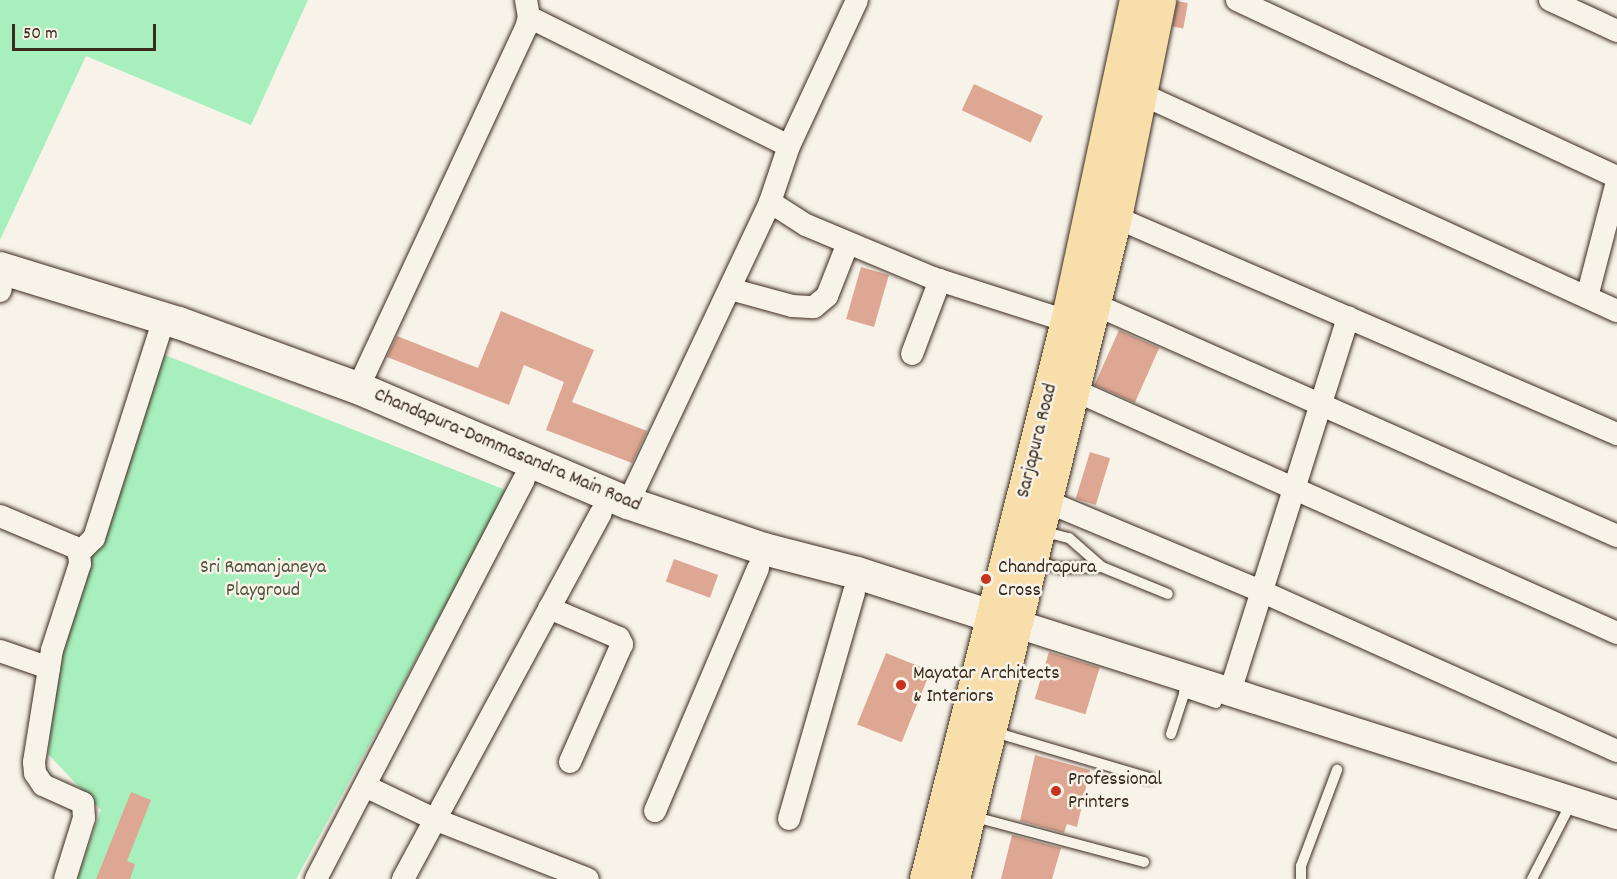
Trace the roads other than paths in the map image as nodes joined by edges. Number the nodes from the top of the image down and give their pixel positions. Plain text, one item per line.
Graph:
1 (857, 0) edge
2 (1136, 0) edge
3 (1159, 0) edge
4 (1237, 0) edge
5 (1550, 0) edge
6 (528, 8) edge
7 (1617, 31) edge
8 (1139, 93) junction
9 (789, 146) junction
10 (1617, 177) edge
11 (1617, 182) edge
12 (770, 202) junction
13 (1115, 217) junction
14 (848, 243) junction
15 (940, 280) junction
16 (0, 284) edge
17 (729, 289) junction
18 (1587, 297) junction
19 (1094, 304) junction
20 (1617, 311) edge
21 (1348, 316) junction
22 (1067, 321) junction
23 (162, 326) junction
24 (912, 354) dead end
25 (358, 388) junction
26 (1074, 390) junction
27 (1323, 406) junction
28 (1617, 434) edge
29 (524, 480) junction
30 (1295, 491) junction
31 (615, 508) junction
32 (0, 516) edge
33 (1041, 531) junction
34 (1617, 536) edge
35 (79, 554) junction
36 (1102, 567) junction
37 (758, 568) junction
38 (854, 592) junction
39 (1263, 592) junction
40 (1168, 594) dead end
41 (549, 608) junction
42 (1003, 631) junction
43 (1617, 633) edge
44 (0, 651) edge
45 (49, 668) junction
46 (1186, 686) junction
47 (1223, 698) junction
48 (989, 730) junction
49 (1171, 734) dead end
50 (1617, 752) edge
51 (570, 762) dead end
52 (1337, 770) dead end
53 (1149, 778) dead end
54 (367, 787) junction
55 (1571, 803) junction
56 (655, 811) dead end
57 (968, 815) junction
58 (1617, 815) edge
59 (434, 819) junction
60 (789, 819) dead end
61 (1144, 862) dead end
62 (65, 879) edge
63 (316, 879) edge
64 (403, 879) edge
65 (588, 879) edge
66 (926, 879) edge
67 (952, 879) edge
68 (1301, 879) edge
69 (1532, 879) edge

1 - 9 street
2 - 22 main road, Sarjapura Road
3 - 8 main road, Sarjapura Road
4 - 10 street
5 - 7 street
6 - 9 street
6 - 25 street
8 - 13 main road, Sarjapura Road
8 - 18 street
9 - 12 street
11 - 18 street
12 - 14 street
12 - 17 street
13 - 19 main road, Sarjapura Road
13 - 21 street
14 - 15 street
14 - 17 street
15 - 22 street
15 - 24 street
16 - 23 main road, Chandapura-Dommasandra Main Road
17 - 31 street
18 - 20 street
19 - 26 main road, Sarjapura Road
19 - 27 street
21 - 27 street
21 - 28 street
22 - 42 main road, Sarjapura Road
23 - 25 main road, Chandapura-Dommasandra Main Road
23 - 29 main road, Chandapura-Dommasandra Main Road
23 - 35 street
25 - 31 main road, Chandapura-Dommasandra Main Road
26 - 30 street
26 - 33 main road, Sarjapura Road
27 - 30 street
27 - 34 street
29 - 31 main road, Chandapura-Dommasandra Main Road
29 - 54 street
30 - 39 street
30 - 43 street
31 - 37 main road, Chandapura-Dommasandra Main Road
31 - 41 street
31 - 42 main road, Chandapura-Dommasandra Main Road
32 - 35 street
33 - 36 lane
33 - 36 lane
33 - 39 street
33 - 42 main road, Sarjapura Road
35 - 45 street
36 - 40 lane
37 - 38 main road, Chandapura-Dommasandra Main Road
37 - 56 street
38 - 42 main road, Chandapura-Dommasandra Main Road
38 - 60 street
39 - 47 street
39 - 50 street
41 - 51 street
41 - 59 street
42 - 46 street
42 - 48 main road, Sarjapura Road
42 - 66 main road, Sarjapura Road
44 - 45 street
45 - 62 street
46 - 47 street
46 - 49 lane
47 - 55 street
48 - 53 lane
48 - 57 main road, Sarjapura Road
52 - 68 lane
54 - 59 street
54 - 63 street
55 - 58 street
55 - 69 lane
57 - 61 lane
57 - 67 main road, Sarjapura Road
59 - 64 street
59 - 65 street

